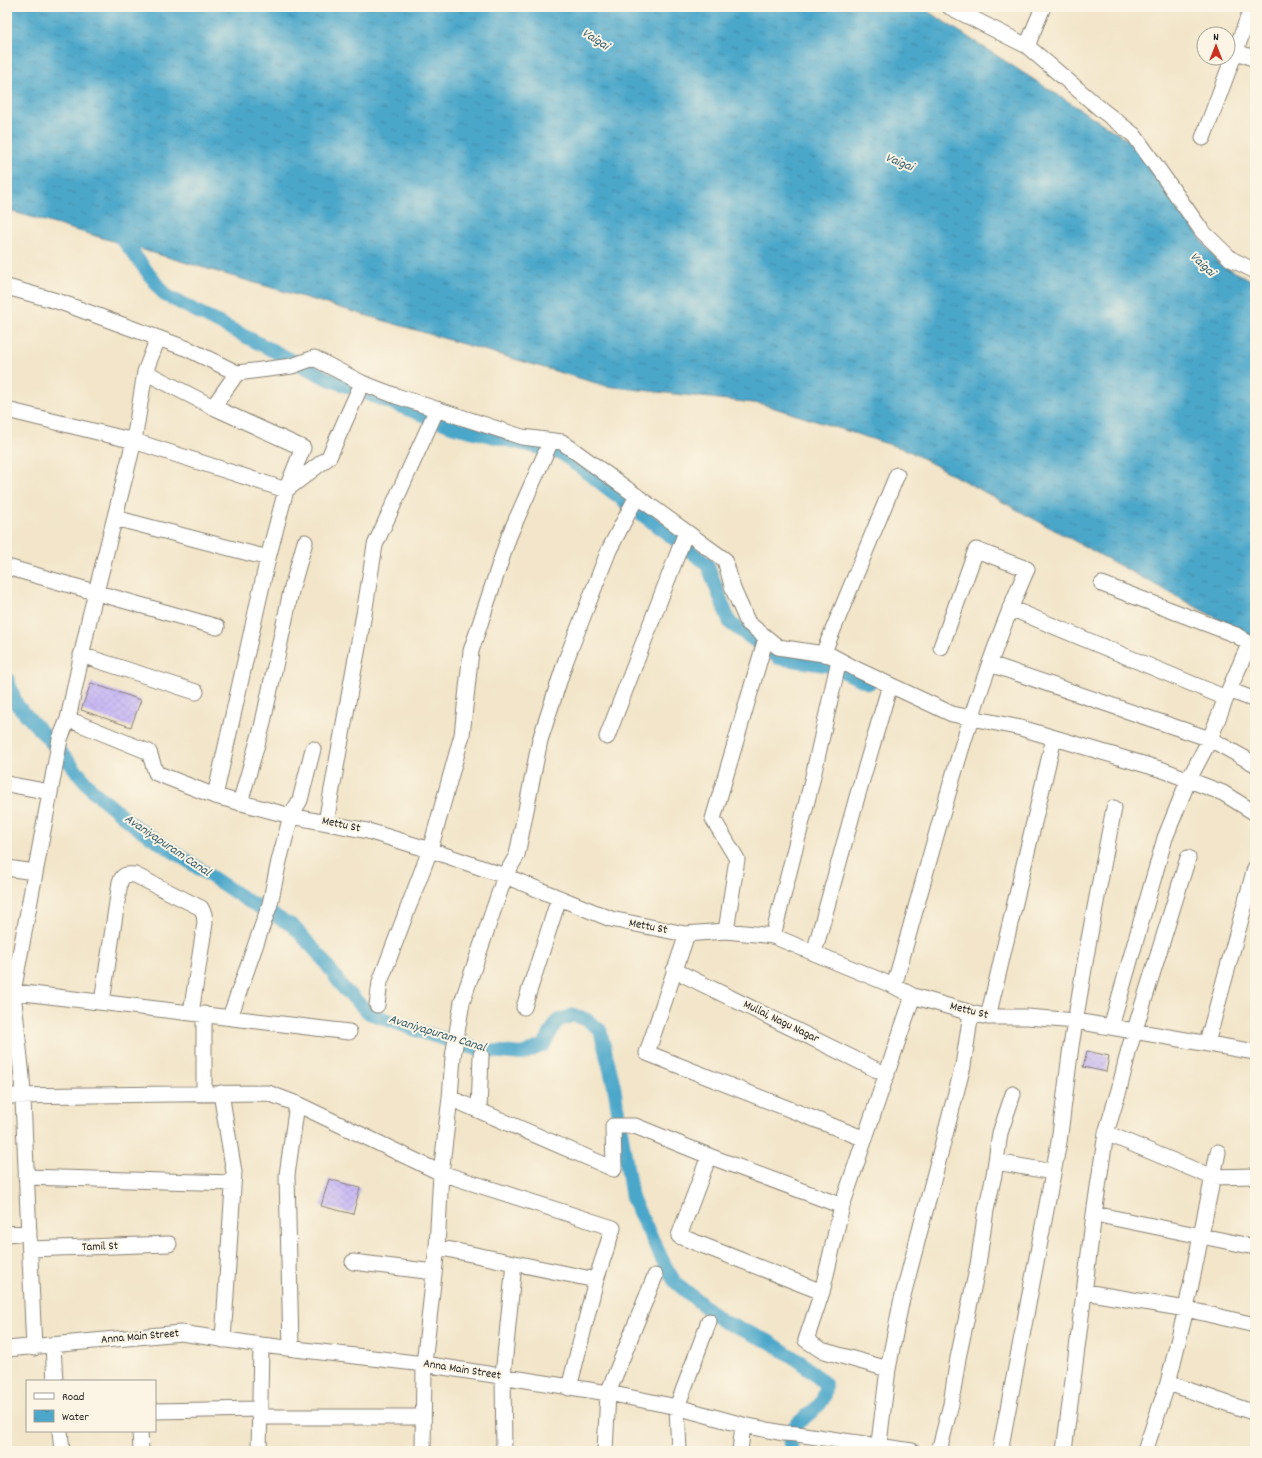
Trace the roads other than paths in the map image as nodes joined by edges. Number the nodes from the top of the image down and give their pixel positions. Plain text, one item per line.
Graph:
1 (950, 7) edge
2 (1043, 7) edge
3 (1252, 7) edge
4 (1026, 46) junction
5 (1236, 48) edge
6 (1236, 51) edge
7 (1255, 59) edge
8 (1229, 66) edge
9 (1203, 138) dead end
10 (1255, 271) edge
11 (7, 287) edge
12 (158, 338) junction
13 (144, 372) junction
14 (237, 373) junction
15 (360, 388) junction
16 (213, 407) junction
17 (7, 410) edge
18 (434, 416) junction
19 (134, 441) junction
20 (548, 447) junction
21 (897, 475) dead end
22 (286, 490) junction
23 (633, 503) junction
24 (115, 518) junction
25 (683, 540) junction
26 (305, 542) dead end
27 (268, 558) junction
28 (7, 567) edge
29 (1102, 584) dead end
30 (96, 592) junction
31 (1010, 608) junction
32 (217, 627) dead end
33 (764, 644) junction
34 (941, 648) dead end
35 (823, 654) junction
36 (81, 655) junction
37 (990, 664) junction
38 (837, 666) junction
39 (888, 689) junction
40 (196, 692) dead end
41 (1228, 694) junction
42 (1255, 700) edge
43 (68, 719) junction
44 (969, 723) junction
45 (607, 737) dead end
46 (1210, 740) junction
47 (1053, 743) junction
48 (313, 748) dead end
49 (1255, 764) edge
50 (7, 784) edge
51 (1187, 784) junction
52 (50, 792) junction
53 (215, 796) junction
54 (240, 803) junction
55 (1114, 808) dead end
56 (1255, 813) edge
57 (291, 816) junction
58 (326, 822) junction
59 (430, 850) junction
60 (1188, 858) dead end
61 (7, 868) edge
62 (1255, 868) edge
63 (34, 872) junction
64 (505, 876) junction
65 (559, 898) junction
66 (726, 931) junction
67 (687, 934) junction
68 (773, 936) junction
69 (814, 953) junction
70 (674, 970) junction
71 (894, 986) junction
72 (10, 992) edge
73 (913, 996) junction
74 (102, 1002) junction
75 (376, 1005) dead end
76 (524, 1006) dead end
77 (198, 1013) junction
78 (971, 1013) junction
79 (230, 1017) junction
80 (988, 1017) junction
81 (1076, 1021) junction
82 (1111, 1027) junction
83 (1135, 1031) junction
84 (349, 1032) dead end
85 (1208, 1043) junction
86 (1255, 1052) edge
87 (481, 1055) dead end
88 (887, 1075) junction
89 (204, 1094) junction
90 (221, 1094) junction
91 (1013, 1094) dead end
92 (7, 1096) edge
93 (22, 1097) junction
94 (450, 1098) junction
95 (297, 1104) junction
96 (479, 1110) junction
97 (1106, 1133) junction
98 (866, 1139) junction
99 (1218, 1152) dead end
100 (709, 1156) junction
101 (996, 1162) junction
102 (1053, 1172) junction
103 (441, 1173) junction
104 (1255, 1176) edge
105 (26, 1177) junction
106 (1212, 1177) junction
107 (233, 1183) junction
108 (842, 1206) junction
109 (1094, 1214) junction
110 (29, 1232) junction
111 (7, 1234) edge
112 (1200, 1235) junction
113 (169, 1244) dead end
114 (436, 1247) junction
115 (1255, 1247) edge
116 (30, 1249) junction
117 (353, 1262) dead end
118 (514, 1263) junction
119 (434, 1272) junction
120 (656, 1276) dead end
121 (596, 1280) junction
122 (822, 1292) junction
123 (1085, 1292) junction
124 (1186, 1309) junction
125 (709, 1321) dead end
126 (1255, 1325) edge
127 (223, 1340) junction
128 (262, 1345) junction
129 (53, 1346) junction
130 (34, 1348) junction
131 (291, 1348) junction
132 (7, 1350) edge
133 (424, 1364) junction
134 (888, 1369) junction
135 (503, 1376) junction
136 (55, 1380) edge
137 (1168, 1383) junction
138 (569, 1388) junction
139 (608, 1393) junction
140 (677, 1407) junction
141 (156, 1411) edge
142 (259, 1413) junction
143 (1255, 1413) edge
144 (423, 1417) junction
145 (743, 1425) junction
146 (60, 1432) edge
147 (140, 1432) edge
148 (879, 1449) edge
149 (62, 1451) edge
150 (141, 1451) edge
151 (259, 1451) edge
152 (423, 1451) edge
153 (504, 1451) edge
154 (605, 1451) edge
155 (679, 1451) edge
156 (740, 1451) edge
157 (912, 1451) edge
158 (940, 1451) edge
159 (1000, 1451) edge
160 (1064, 1451) edge
161 (1145, 1451) edge

1 - 4 street
2 - 4 street
3 - 5 street
4 - 10 street
6 - 7 street
8 - 9 street
11 - 12 street
12 - 13 street
12 - 14 street
13 - 16 street
13 - 19 street
14 - 15 street
14 - 16 street
15 - 18 street
15 - 22 street
16 - 22 street
17 - 19 street
18 - 20 street
18 - 58 street
19 - 22 street
19 - 24 street
20 - 23 street
20 - 59 street
21 - 35 street
22 - 27 street
23 - 25 street
23 - 64 street
24 - 27 street
24 - 30 street
25 - 33 street
25 - 45 street
26 - 54 street
27 - 53 street
28 - 30 street
29 - 41 street
30 - 32 street
30 - 36 street
31 - 34 street
31 - 37 street
31 - 41 street
33 - 35 street
33 - 66 street
35 - 38 street
36 - 40 street
36 - 43 street
37 - 44 street
37 - 46 street
38 - 39 street
38 - 68 street
39 - 44 street
39 - 69 street
41 - 42 street
41 - 46 street
43 - 52 street
43 - 53 street, Mettu St
44 - 47 street
44 - 71 street
46 - 49 street
46 - 51 street
47 - 51 street
47 - 80 street
48 - 57 street
50 - 52 street
51 - 56 street
51 - 82 street
52 - 63 street
53 - 54 street, Mettu St
54 - 57 street, Mettu St
55 - 81 street
57 - 58 street, Mettu St
57 - 79 street
58 - 59 street, Mettu St
59 - 64 street, Mettu St
59 - 75 street
60 - 83 street
61 - 63 street
62 - 85 street
63 - 72 street
64 - 65 street, Mettu St
64 - 94 street
65 - 67 street, Mettu St
65 - 76 street
66 - 67 street, Mettu St
66 - 68 street, Mettu St
67 - 70 street
68 - 69 street, Mettu St
69 - 71 street, Mettu St
70 - 88 street, Mullai, Nagu Nagar
70 - 98 street
71 - 73 street, Mettu St
72 - 74 street
72 - 93 street
73 - 78 street, Mettu St
73 - 88 street
74 - 77 street
74 - 77 street
77 - 79 street
77 - 89 street
78 - 80 street, Mettu St
78 - 134 street
79 - 84 street
80 - 81 street, Mettu St
81 - 82 street, Mettu St
81 - 102 street
82 - 83 street, Mettu St
83 - 85 street, Mettu St
83 - 97 street
85 - 86 street, Mettu St
87 - 96 street
88 - 98 street
89 - 90 street
89 - 93 street
90 - 95 street
90 - 107 street
91 - 101 street
92 - 93 street
93 - 105 street
94 - 96 street
94 - 103 street
95 - 103 street
95 - 131 street
96 - 100 street
97 - 106 street
97 - 109 street
98 - 108 street
99 - 106 street
100 - 108 street
100 - 122 street
101 - 102 street
101 - 158 street
102 - 159 street
103 - 114 street
103 - 121 street
104 - 106 street
105 - 107 street
105 - 110 street
106 - 112 street
107 - 127 street
108 - 122 street
109 - 112 street
109 - 123 street
110 - 111 street
110 - 116 street
112 - 115 street
112 - 124 street
113 - 116 street, Tamil St
114 - 118 street
114 - 119 street
116 - 130 street
117 - 119 street
118 - 121 street
118 - 135 street
119 - 133 street
120 - 139 street
121 - 138 street
122 - 134 street
123 - 124 street
123 - 160 street
124 - 126 street
124 - 137 street
125 - 140 street
127 - 128 street, Anna Main Street
127 - 129 street, Anna Main Street
128 - 131 street, Anna Main Street
128 - 142 street
129 - 130 street, Anna Main Street
129 - 136 street
130 - 132 street, Anna Main Street
131 - 133 street, Anna Main Street
133 - 135 street, Anna Main Street
133 - 144 street
134 - 148 street
135 - 138 street, Anna Main Street
135 - 153 street
137 - 143 street
137 - 161 street
138 - 139 street, Anna Main Street
139 - 140 street, Anna Main Street
139 - 154 street
140 - 145 street, Anna Main Street
140 - 155 street
141 - 142 street
142 - 144 street
142 - 151 street
144 - 152 street
145 - 148 street, Anna Main Street
145 - 156 street
146 - 149 street
147 - 150 street
148 - 157 street, Anna Main Street

